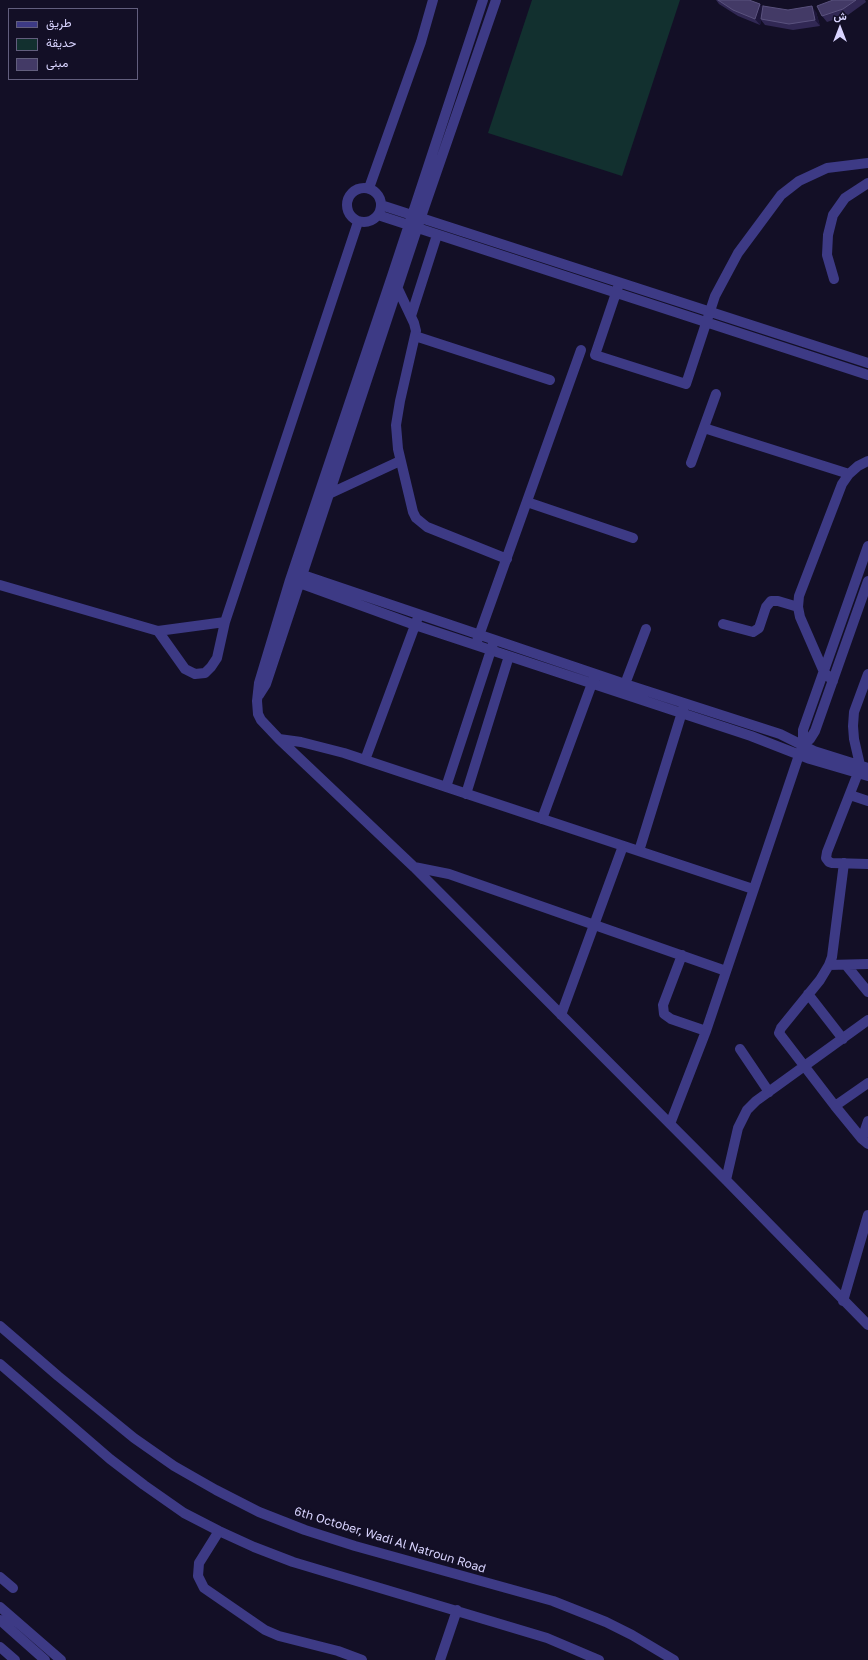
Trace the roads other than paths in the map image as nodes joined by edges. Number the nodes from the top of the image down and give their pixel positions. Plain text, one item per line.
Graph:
1 (432, 0) edge
2 (483, 0) edge
3 (496, 0) edge
4 (868, 163) edge
5 (868, 183) edge
6 (369, 188) junction
7 (381, 205) junction
8 (378, 215) junction
9 (417, 216) junction
10 (358, 222) junction
11 (413, 227) junction
12 (437, 235) junction
13 (392, 276) junction
14 (834, 279) dead end
15 (620, 282) junction
16 (398, 289) junction
17 (616, 293) junction
18 (709, 311) junction
19 (411, 316) junction
20 (706, 322) junction
21 (416, 336) junction
22 (581, 350) dead end
23 (868, 363) edge
24 (868, 375) edge
25 (550, 380) dead end
26 (716, 394) dead end
27 (704, 428) junction
28 (400, 461) junction
29 (868, 461) edge
30 (691, 463) dead end
31 (849, 474) junction
32 (331, 493) junction
33 (527, 502) junction
34 (633, 538) dead end
35 (868, 546) edge
36 (507, 559) junction
37 (296, 577) junction
38 (868, 581) edge
39 (0, 584) edge
40 (798, 607) junction
41 (419, 614) junction
42 (224, 622) junction
43 (723, 624) dead end
44 (415, 625) junction
45 (646, 629) dead end
46 (158, 631) junction
47 (480, 635) junction
48 (476, 645) junction
49 (492, 645) junction
50 (509, 656) junction
51 (824, 672) junction
52 (868, 674) edge
53 (594, 679) junction
54 (833, 681) junction
55 (625, 684) junction
56 (685, 703) junction
57 (682, 714) junction
58 (279, 738) junction
59 (801, 750) junction
60 (365, 760) junction
61 (864, 771) edge
62 (446, 788) junction
63 (466, 794) junction
64 (850, 795) junction
65 (868, 801) edge
66 (542, 819) junction
67 (623, 846) junction
68 (638, 851) junction
69 (844, 863) junction
70 (868, 864) edge
71 (414, 867) junction
72 (752, 889) junction
73 (595, 925) junction
74 (682, 956) junction
75 (868, 964) edge
76 (830, 965) junction
77 (846, 965) junction
78 (726, 971) junction
79 (868, 992) edge
80 (808, 994) junction
81 (561, 1015) junction
82 (868, 1020) edge
83 (706, 1031) junction
84 (843, 1039) junction
85 (740, 1049) dead end
86 (804, 1066) junction
87 (868, 1083) edge
88 (769, 1092) junction
89 (835, 1106) junction
90 (868, 1121) edge
91 (670, 1124) junction
92 (865, 1141) edge
93 (726, 1180) junction
94 (868, 1215) edge
95 (843, 1301) junction
96 (868, 1325) edge
97 (0, 1326) edge
98 (0, 1364) edge
99 (219, 1531) junction
100 (0, 1576) edge
101 (13, 1588) dead end
102 (0, 1607) edge
103 (457, 1610) junction
104 (6, 1621) edge
105 (0, 1647) edge
106 (14, 1660) edge
107 (45, 1660) edge
108 (61, 1660) edge
109 (362, 1660) edge
110 (440, 1660) edge
111 (599, 1660) edge
112 (674, 1660) edge

1 - 6 street
2 - 9 street
3 - 9 street
4 - 18 street
5 - 14 street
6 - 7 street
6 - 10 street
7 - 8 street
7 - 9 street
8 - 10 street
8 - 11 street
9 - 11 street
9 - 15 street
10 - 42 street
11 - 12 street
11 - 13 street
11 - 16 street
12 - 17 street
12 - 19 street
13 - 16 street
13 - 37 street
15 - 17 street
15 - 18 street
16 - 19 street
16 - 32 street
17 - 20 street
17 - 20 street
18 - 20 street
18 - 23 street
19 - 21 street
20 - 24 street
21 - 25 street
21 - 28 street
22 - 33 street
26 - 27 street
27 - 30 street
27 - 31 street
28 - 32 street
28 - 36 street
29 - 31 street
31 - 40 street
32 - 37 street
33 - 34 street
33 - 36 street
35 - 51 street
36 - 47 street
37 - 41 street
37 - 44 street
37 - 58 street
38 - 54 street
39 - 46 street
40 - 43 street
40 - 51 street
41 - 44 street
41 - 47 street
42 - 46 street
42 - 46 street
44 - 48 street
44 - 60 street
45 - 55 street
47 - 48 street
47 - 49 street
48 - 49 street
49 - 50 street
49 - 53 street
49 - 62 street
50 - 53 street
50 - 63 street
51 - 54 street
51 - 59 street
52 - 61 street
53 - 55 street
53 - 57 street
53 - 66 street
54 - 59 street
55 - 56 street
56 - 57 street
56 - 59 street
57 - 59 street
57 - 68 street
58 - 60 street
58 - 71 street
59 - 61 street
59 - 72 street
60 - 62 street
61 - 64 street
62 - 63 street
63 - 66 street
64 - 65 street
64 - 69 street
66 - 67 street
67 - 68 street
67 - 73 street
68 - 72 street
69 - 70 street
69 - 76 street
71 - 73 street
71 - 81 street
72 - 78 street
73 - 74 street
73 - 81 street
74 - 78 street
74 - 83 street
75 - 77 street
76 - 77 street
76 - 80 street
77 - 79 street
78 - 83 street
80 - 84 street
80 - 86 street
81 - 91 street
82 - 84 street
83 - 91 street
84 - 86 street
85 - 88 street
86 - 88 street
86 - 89 street
87 - 89 street
88 - 93 street
89 - 92 street
90 - 92 street
91 - 93 street
93 - 95 street
94 - 95 street
95 - 96 street
97 - 112 street, 6th October, Wadi Al Natroun Road
98 - 99 street
99 - 103 street
99 - 109 street
100 - 101 street
102 - 104 street
103 - 110 street
103 - 111 street
104 - 107 street
104 - 108 street
105 - 106 street

